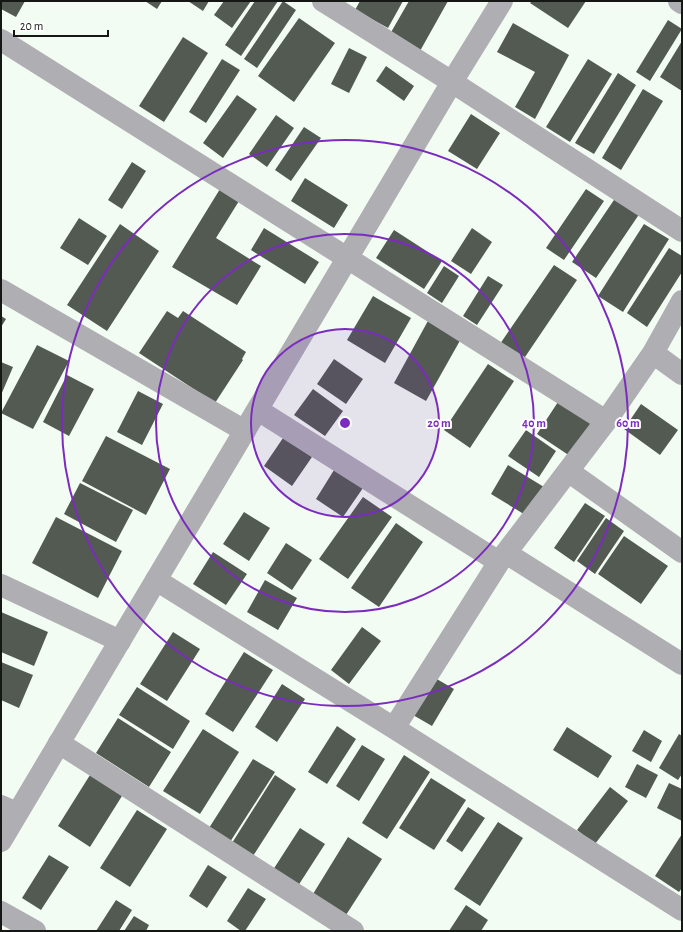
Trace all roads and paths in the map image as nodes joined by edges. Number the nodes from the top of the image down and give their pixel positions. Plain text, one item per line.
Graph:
1 (323, 1) edge
2 (502, 1) edge
3 (680, 1) edge
4 (682, 3) edge
5 (4, 48) edge
6 (452, 82) junction
7 (682, 231) edge
8 (348, 259) junction
9 (1, 290) edge
10 (682, 301) edge
11 (653, 353) junction
12 (682, 374) edge
13 (258, 410) junction
14 (606, 421) junction
15 (245, 431) junction
16 (568, 471) junction
17 (682, 552) edge
18 (502, 558) junction
19 (156, 580) junction
20 (1, 585) edge
21 (120, 641) junction
22 (682, 664) edge
23 (394, 728) junction
24 (59, 743) junction
25 (9, 810) edge
26 (1, 841) edge
27 (682, 910) edge
28 (1, 912) edge
29 (35, 931) edge
30 (353, 931) edge

1 - 6 street
2 - 6 street
3 - 4 street
5 - 8 street
6 - 7 street
6 - 8 street
8 - 13 street
8 - 14 street
9 - 15 street
10 - 11 street
11 - 12 street
11 - 14 street
13 - 15 street
13 - 18 street
14 - 16 street
15 - 19 street
16 - 17 street
16 - 18 street
18 - 22 street
18 - 23 street
19 - 21 street
19 - 23 street
20 - 21 street
21 - 24 street
23 - 27 street
24 - 25 street
24 - 30 street
25 - 26 street
28 - 29 street

